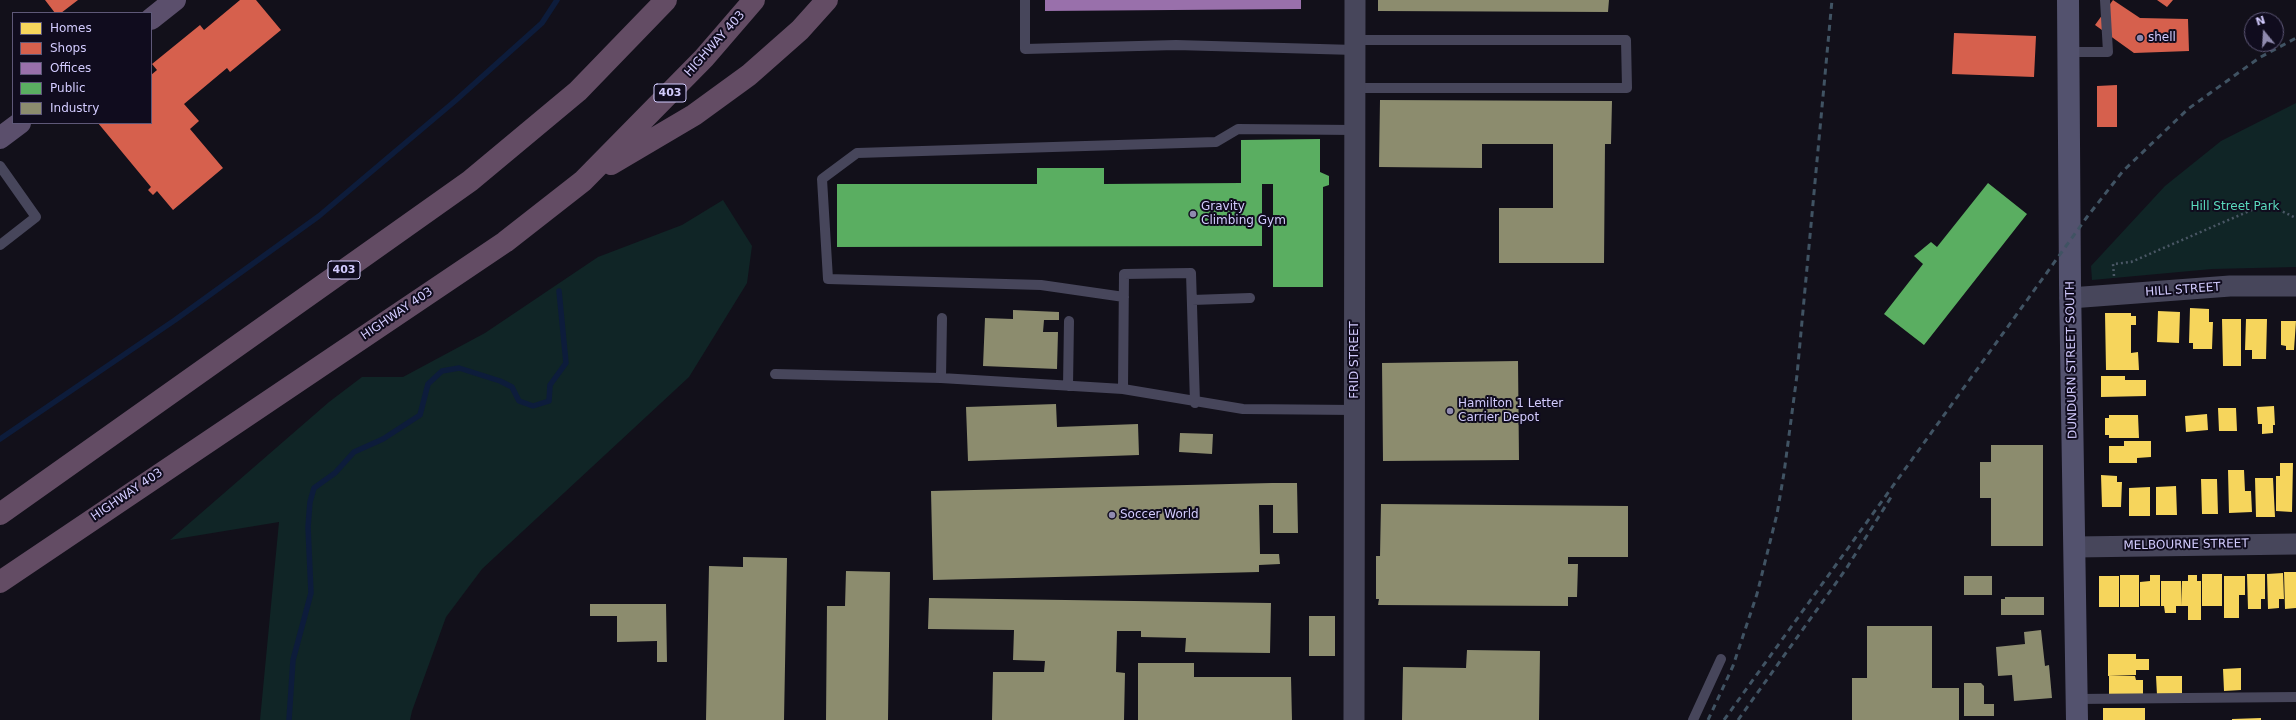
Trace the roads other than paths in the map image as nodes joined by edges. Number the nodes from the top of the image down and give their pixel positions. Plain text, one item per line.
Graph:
1 (176, 0) edge
2 (666, 0) edge
3 (754, 0) edge
4 (827, 0) edge
5 (1025, 0) edge
6 (1355, 0) edge
7 (2068, 0) edge
8 (2105, 0) edge
9 (152, 18) edge
10 (1355, 45) junction
11 (2068, 52) junction
12 (1355, 88) junction
13 (12, 126) edge
14 (1354, 130) junction
15 (0, 138) edge
16 (2, 173) edge
17 (583, 181) junction
18 (0, 245) edge
19 (2296, 286) edge
20 (2070, 291) junction
21 (1124, 297) junction
22 (1250, 298) dead end
23 (1192, 300) junction
24 (942, 318) dead end
25 (1069, 321) dead end
26 (775, 374) dead end
27 (941, 378) junction
28 (1068, 386) junction
29 (1123, 389) junction
30 (1195, 403) junction
31 (1355, 410) junction
32 (0, 514) edge
33 (2296, 544) edge
34 (2075, 547) junction
35 (0, 582) edge
36 (1721, 659) dead end
37 (2296, 697) edge
38 (2077, 709) edge
39 (1354, 720) edge
40 (1693, 720) edge

1 - 9 main road
2 - 32 highway, 403
3 - 17 highway, HIGHWAY 403 / 403
4 - 17 highway
5 - 10 lane
6 - 10 street, FRID STREET
7 - 11 main road, DUNDURN STREET SOUTH
8 - 11 lane
10 - 12 street, FRID STREET
10 - 12 lane
11 - 20 main road, DUNDURN STREET SOUTH
12 - 14 street, FRID STREET
13 - 15 main road
14 - 21 lane
14 - 31 street, FRID STREET
16 - 18 lane
17 - 35 highway, HIGHWAY 403 / 403
19 - 20 street, HILL STREET
20 - 34 main road, DUNDURN STREET SOUTH
21 - 23 lane
21 - 29 lane
22 - 23 lane
23 - 30 lane
24 - 27 lane
25 - 28 lane
26 - 27 lane
27 - 28 lane
28 - 29 lane
29 - 30 lane
30 - 31 lane
31 - 39 street, FRID STREET
33 - 34 street, MELBOURNE STREET
34 - 38 main road, DUNDURN STREET SOUTH
36 - 40 lane
37 - 38 lane

